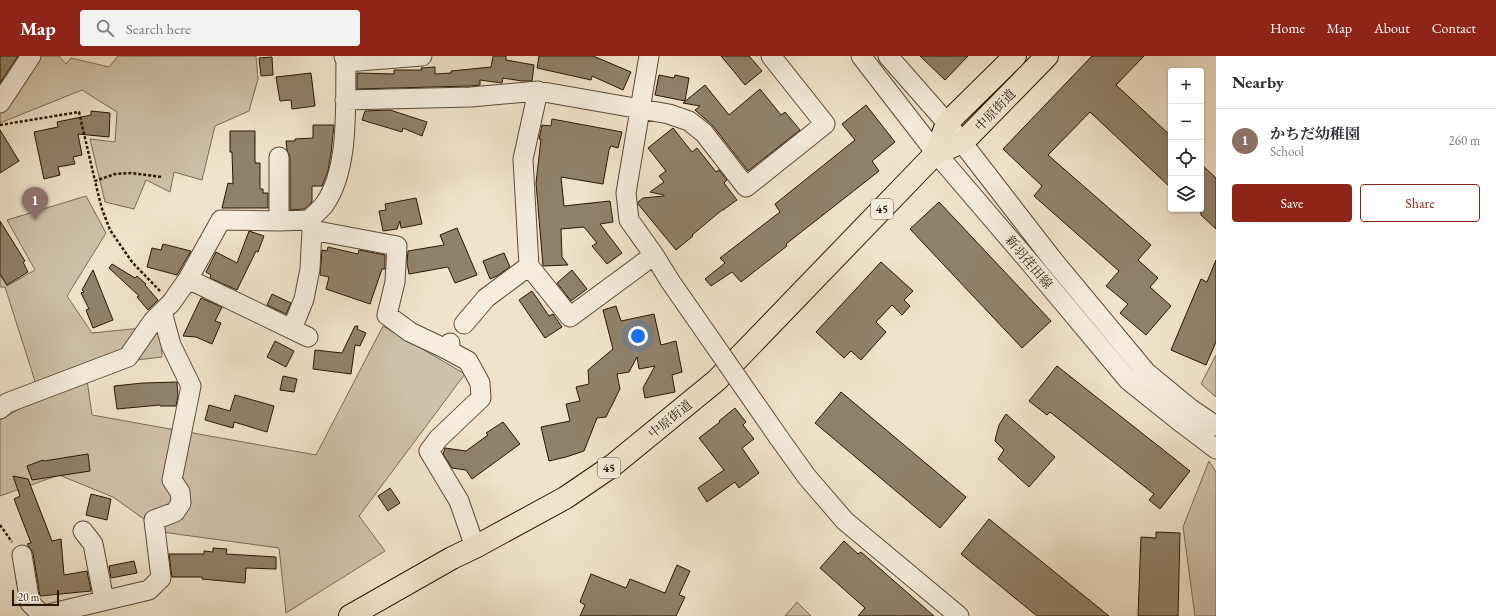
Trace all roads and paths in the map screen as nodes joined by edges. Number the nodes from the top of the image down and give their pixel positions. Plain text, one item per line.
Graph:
1 (31, 56) edge
2 (422, 56) edge
3 (649, 56) edge
4 (771, 56) edge
5 (861, 56) edge
6 (888, 56) edge
7 (1014, 56) edge
8 (1047, 56) edge
9 (345, 59) edge
10 (538, 91) junction
11 (345, 100) junction
12 (0, 103) edge
13 (641, 110) junction
14 (947, 123) junction
15 (0, 125) edge
16 (963, 142) junction
17 (936, 153) junction
18 (280, 157) dead end
19 (162, 177) dead end
20 (95, 181) junction
21 (279, 221) junction
22 (310, 225) junction
23 (654, 255) junction
24 (529, 266) junction
25 (188, 279) junction
26 (166, 308) junction
27 (464, 324) dead end
28 (0, 409) edge
29 (1216, 426) edge
30 (1216, 449) edge
31 (0, 525) edge
32 (83, 531) dead end
33 (475, 547) junction
34 (22, 555) joint
35 (93, 607) edge
36 (948, 613) edge
37 (41, 616) edge
38 (350, 616) edge

1 - 12 street
2 - 9 street
3 - 13 street
4 - 13 street
5 - 17 street, 新羽荏田線
6 - 14 street, 新羽荏田線
7 - 14 main road, 中原街道 / 45
8 - 16 main road, 中原街道 / 45
9 - 11 street
10 - 11 street
10 - 13 street
10 - 24 street
11 - 22 street
13 - 23 street
14 - 16 street, 新羽荏田線
14 - 17 main road, 中原街道 / 45
15 - 20 path
16 - 17 main road, 中原街道 / 45
16 - 29 street, 新羽荏田線
17 - 30 street, 新羽荏田線
17 - 33 main road, 中原街道 / 45
18 - 21 street
19 - 20 path
20 - 26 path
21 - 22 street
21 - 25 street
22 - 25 street
22 - 33 street
23 - 24 street
23 - 36 street, bridge
24 - 27 street
25 - 26 street
26 - 28 street
26 - 35 street
31 - 34 path
32 - 35 street
33 - 38 main road, 中原街道 / 45
34 - 37 street
35 - 37 street

